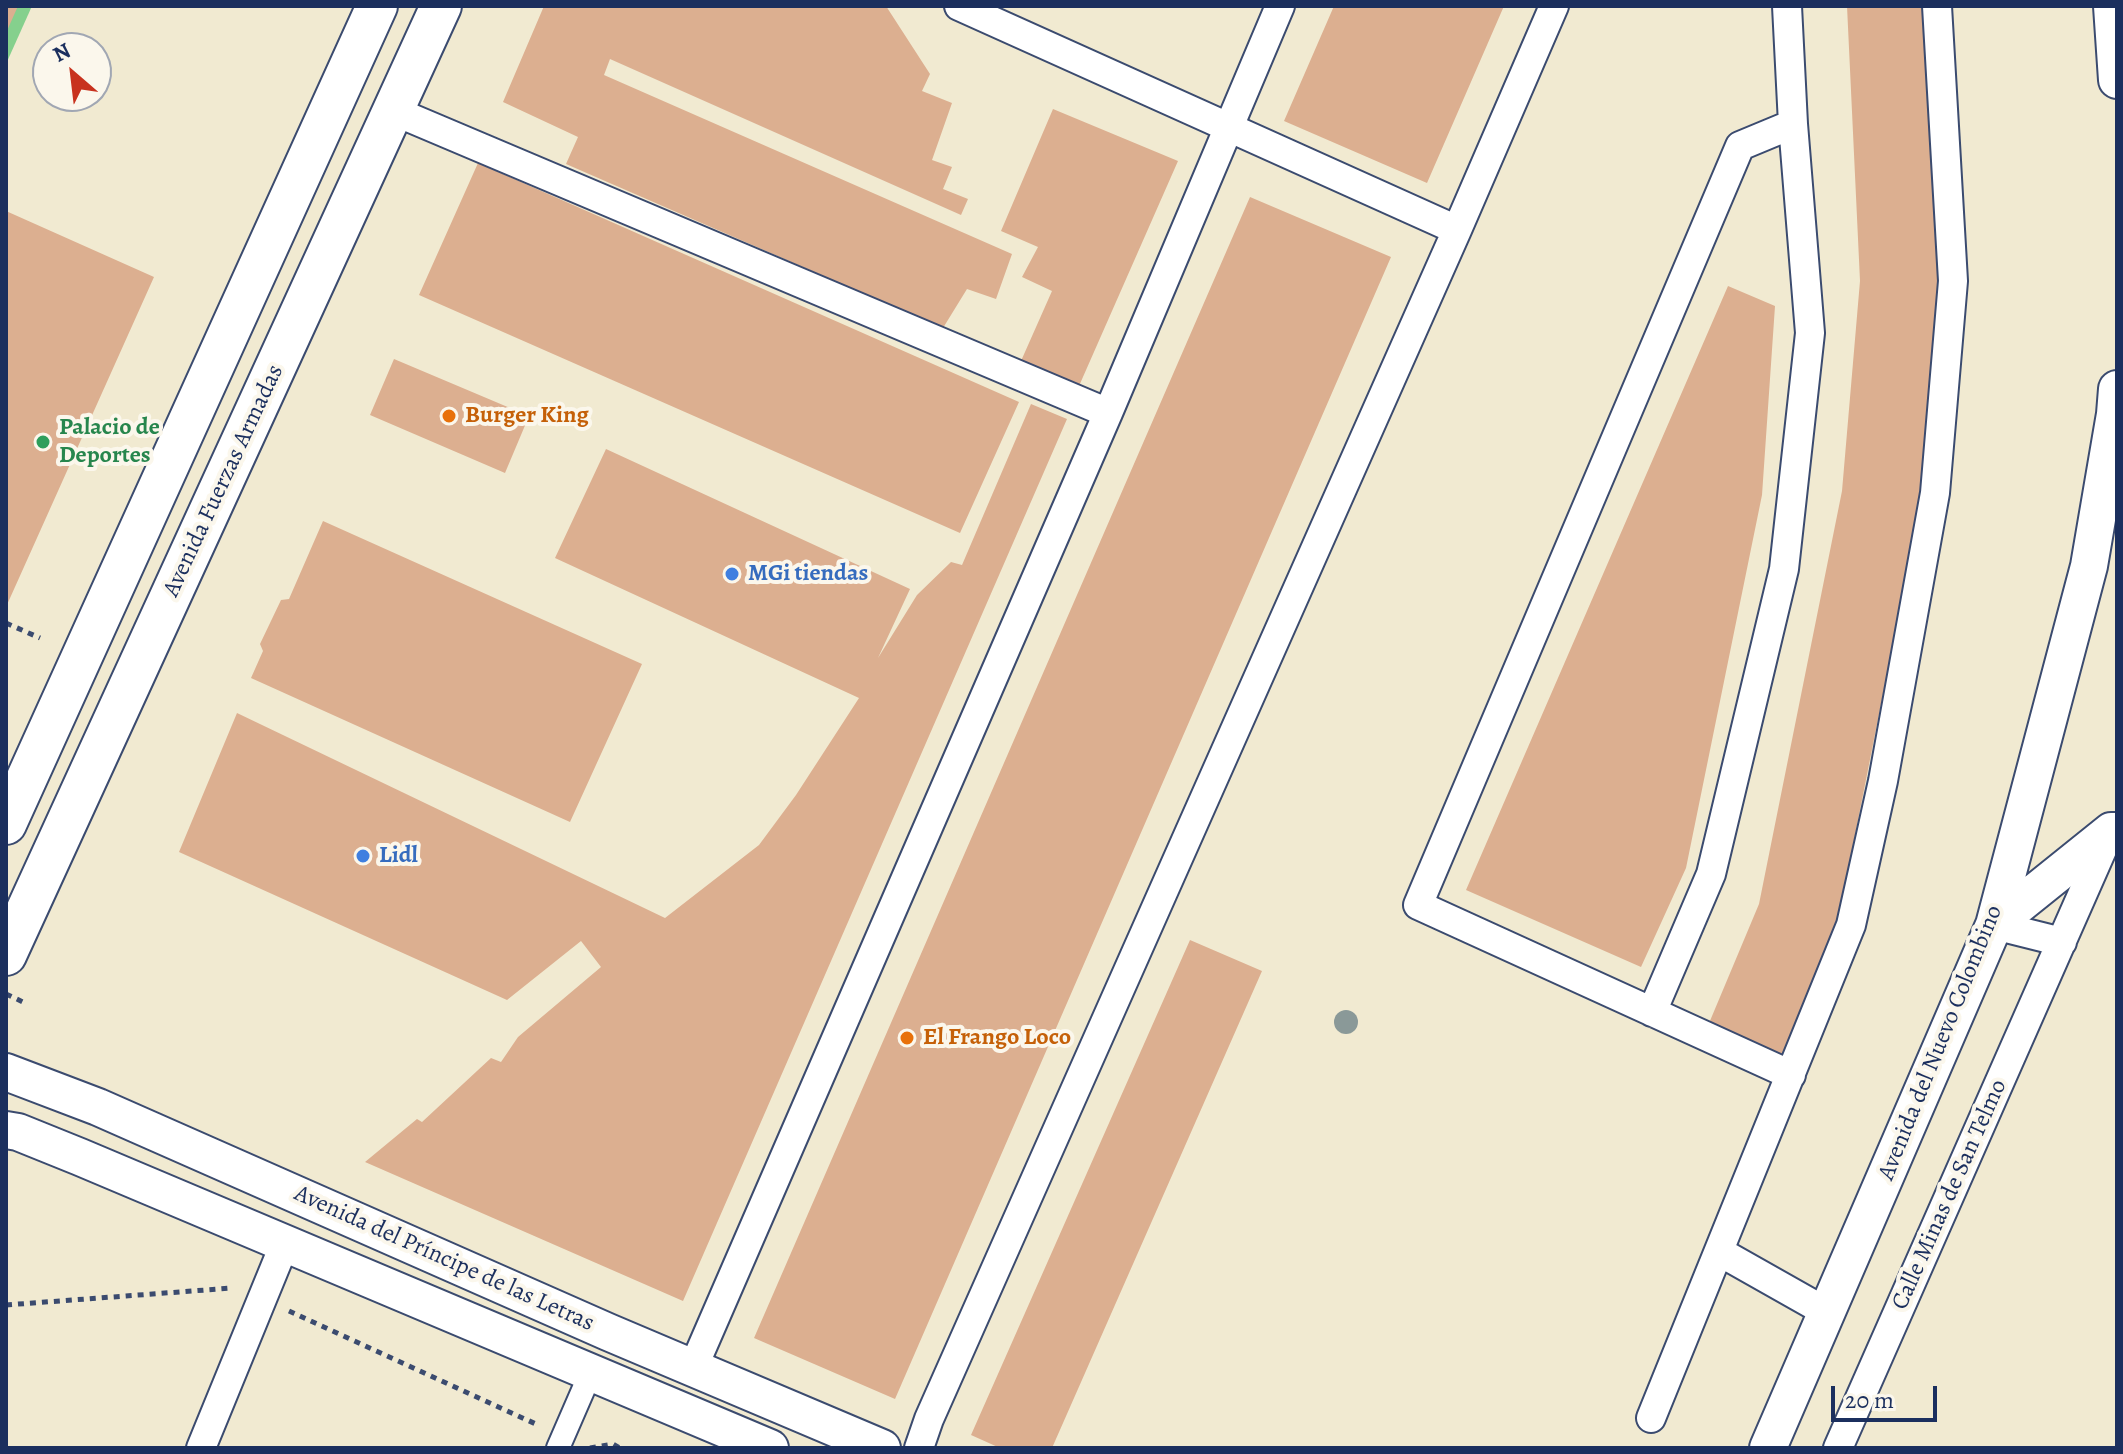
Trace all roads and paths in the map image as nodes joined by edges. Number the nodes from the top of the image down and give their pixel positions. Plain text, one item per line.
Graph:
1 (377, 6) edge
2 (441, 6) edge
3 (959, 6) edge
4 (1280, 6) edge
5 (1554, 6) edge
6 (1787, 6) edge
7 (1937, 6) edge
8 (2112, 6) edge
9 (2117, 80) edge
10 (394, 111) junction
11 (1793, 124) junction
12 (1228, 129) junction
13 (1457, 230) junction
14 (2117, 389) edge
15 (1108, 413) junction
16 (6, 623) edge
17 (40, 638) dead end
18 (6, 824) edge
19 (2114, 831) edge
20 (1994, 925) junction
21 (2062, 942) junction
22 (6, 955) edge
23 (6, 994) edge
24 (23, 1002) dead end
25 (1652, 1012) junction
26 (6, 1072) edge
27 (1791, 1075) junction
28 (6, 1130) edge
29 (285, 1243) junction
30 (1720, 1252) junction
31 (263, 1298) junction
32 (6, 1305) edge
33 (1828, 1313) junction
34 (693, 1368) junction
35 (591, 1372) junction
36 (1651, 1418) dead end
37 (560, 1442) edge
38 (201, 1448) edge
39 (590, 1448) edge
40 (620, 1448) edge
41 (770, 1448) edge
42 (882, 1448) edge
43 (919, 1448) edge
44 (1768, 1448) edge
45 (1838, 1448) edge

1 - 18 main road
2 - 10 main road, Avenida Fuerzas Armadas
3 - 12 street
4 - 12 street
5 - 13 street
6 - 11 street
7 - 27 street
8 - 9 street
10 - 15 street
10 - 22 main road, Avenida Fuerzas Armadas
11 - 25 street
11 - 25 street
12 - 13 street
12 - 15 street
13 - 43 street
14 - 20 street, Avenida del Nuevo Colombino
15 - 34 street
16 - 17 path
19 - 20 street
19 - 21 street, Calle Minas de San Telmo
20 - 21 street
20 - 33 street, Avenida del Nuevo Colombino
21 - 45 street, Calle Minas de San Telmo
23 - 24 path
25 - 27 street
26 - 34 street, Avenida del Príncipe de las Letras
27 - 30 street
28 - 29 street, Avenida del Príncipe de las Letras
29 - 31 street
29 - 35 street, Avenida del Príncipe de las Letras
30 - 33 street
30 - 36 street
31 - 32 path
31 - 37 path
31 - 38 street
33 - 44 street, Avenida del Nuevo Colombino
34 - 42 street, Avenida del Príncipe de las Letras
35 - 37 street
35 - 41 street, Avenida del Príncipe de las Letras
37 - 39 path
39 - 40 path

